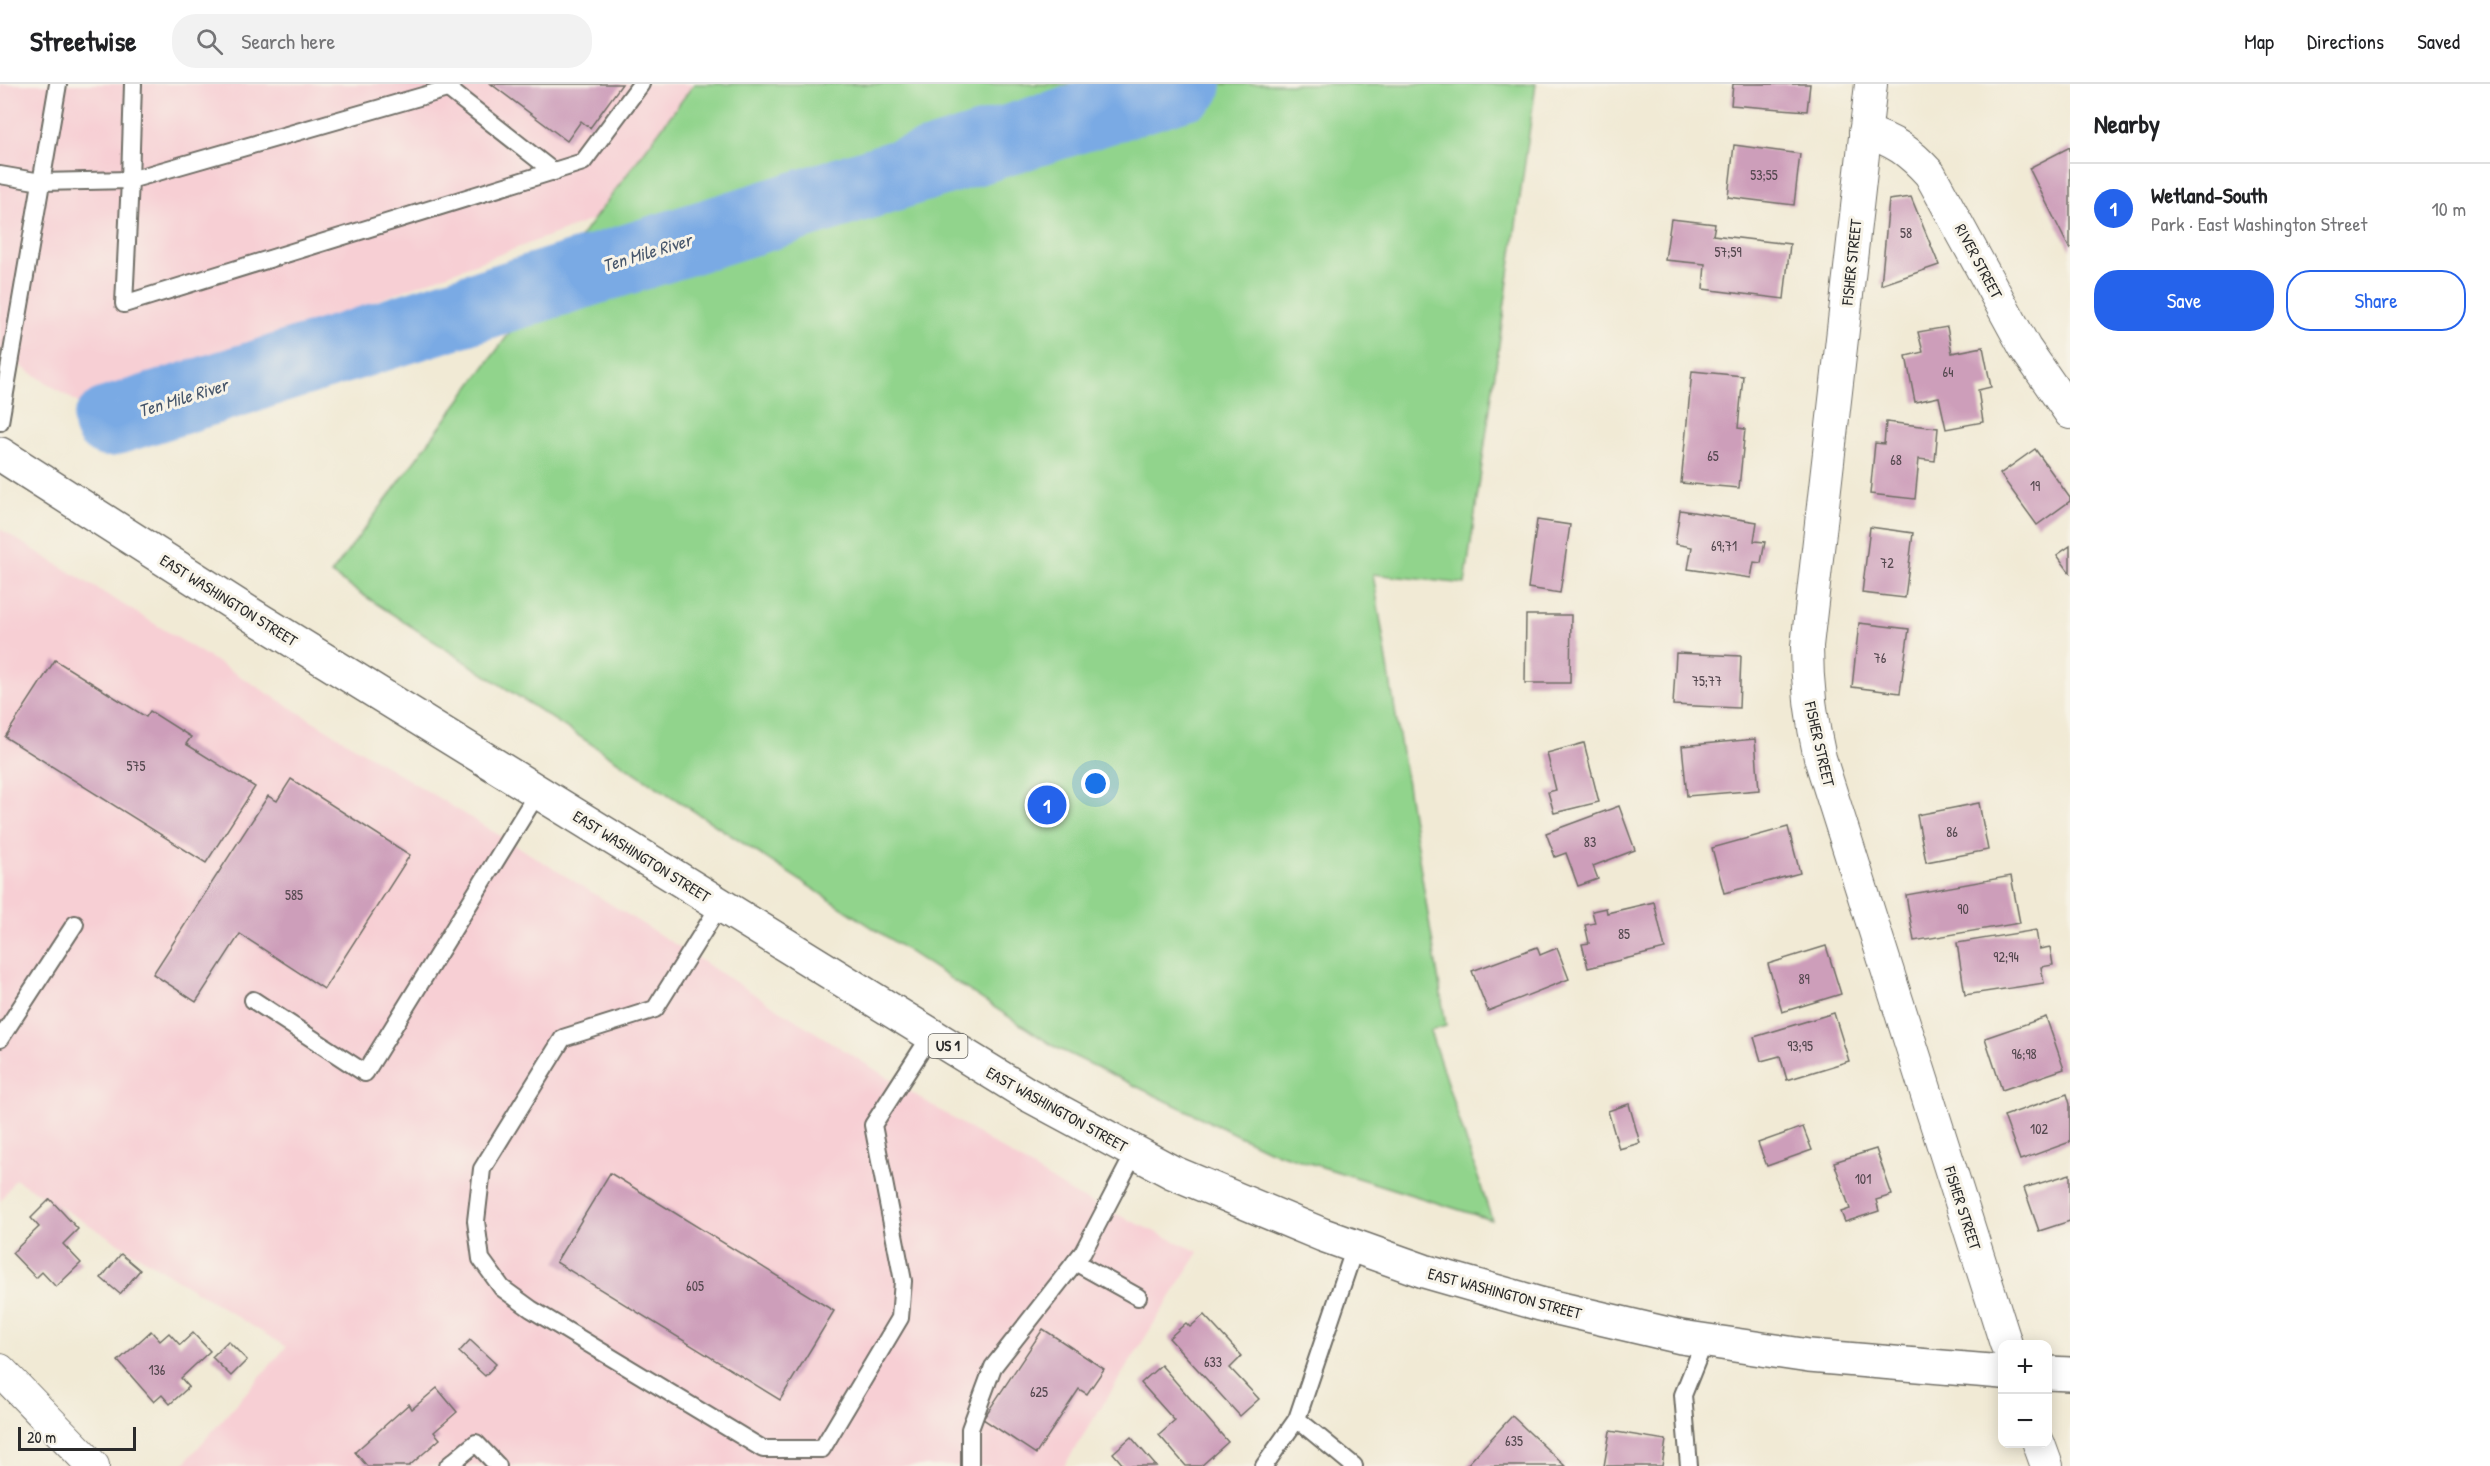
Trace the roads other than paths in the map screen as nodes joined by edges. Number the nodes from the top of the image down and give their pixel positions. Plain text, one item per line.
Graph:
1 (58, 84) edge
2 (133, 84) edge
3 (641, 84) edge
4 (1871, 84) edge
5 (444, 86) edge
6 (1865, 132) junction
7 (554, 172) junction
8 (0, 175) edge
9 (130, 180) junction
10 (41, 182) junction
11 (2070, 413) edge
12 (0, 422) edge
13 (0, 454) edge
14 (538, 792) junction
15 (720, 905) junction
16 (75, 924) dead end
17 (254, 1000) dead end
18 (931, 1035) junction
19 (0, 1039) edge
20 (1135, 1152) junction
21 (1355, 1247) junction
22 (1075, 1262) junction
23 (1138, 1297) dead end
24 (1705, 1340) junction
25 (2005, 1340) edge
26 (0, 1370) edge
27 (1998, 1372) edge
28 (2052, 1373) edge
29 (2070, 1374) edge
30 (1297, 1419) junction
31 (2041, 1448) edge
32 (93, 1466) edge
33 (447, 1466) edge
34 (498, 1466) edge
35 (970, 1466) edge
36 (1264, 1466) edge
37 (1354, 1466) edge
38 (1689, 1466) edge
39 (2047, 1466) edge

1 - 10 lane
2 - 9 lane
3 - 7 lane
4 - 6 street, FISHER STREET
5 - 7 lane
5 - 9 lane
6 - 11 street, RIVER STREET
6 - 25 street, FISHER STREET
7 - 9 lane
8 - 10 lane
9 - 10 lane
10 - 12 lane
13 - 14 main road, EAST WASHINGTON STREET / US 1
14 - 15 main road, EAST WASHINGTON STREET / US 1
14 - 17 lane
15 - 18 main road, EAST WASHINGTON STREET / US 1
15 - 18 lane
16 - 19 lane
18 - 20 main road, EAST WASHINGTON STREET / US 1
20 - 21 main road, EAST WASHINGTON STREET / US 1
20 - 22 lane
21 - 24 main road, EAST WASHINGTON STREET / US 1
21 - 30 lane
22 - 23 lane
22 - 35 lane
24 - 27 main road, EAST WASHINGTON STREET / US 1
24 - 38 lane
26 - 32 street
28 - 29 main road
30 - 36 lane
30 - 37 lane
31 - 39 street
33 - 34 lane

